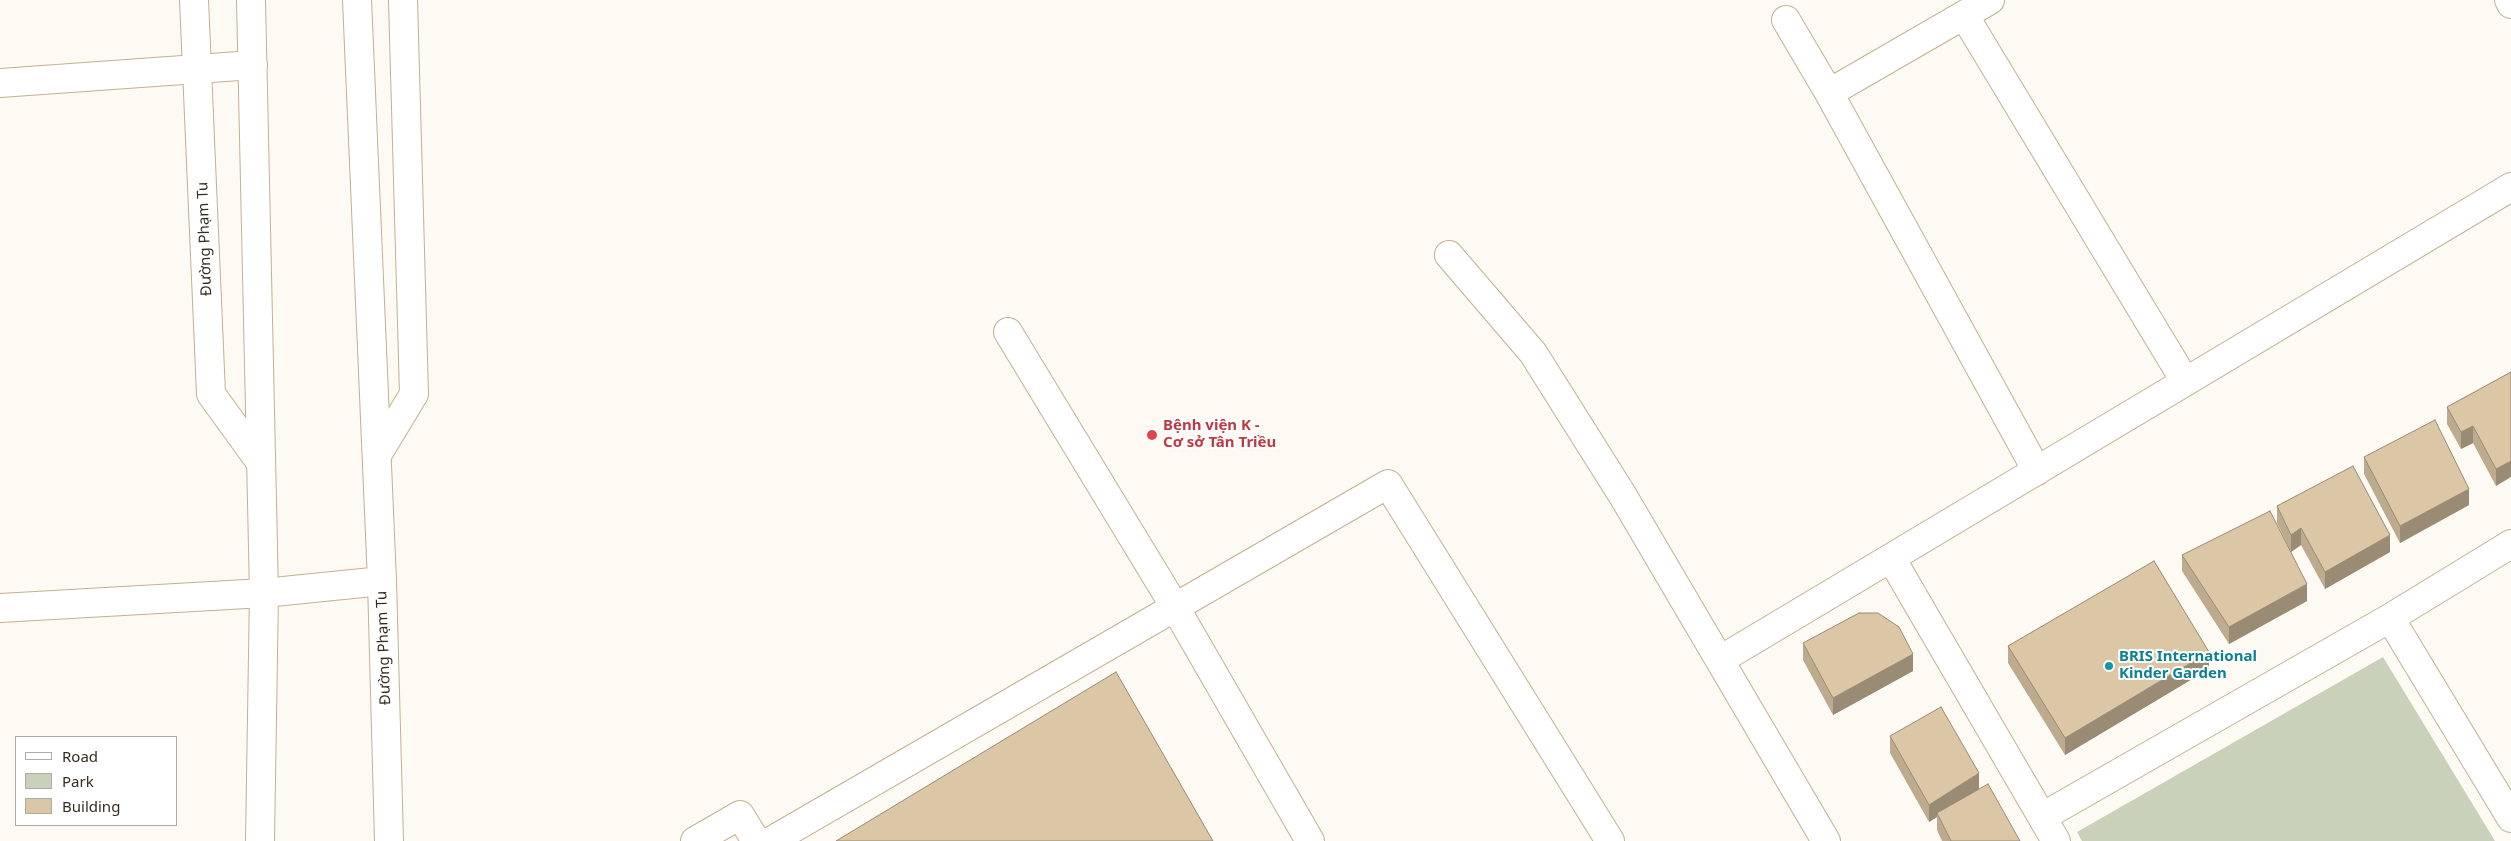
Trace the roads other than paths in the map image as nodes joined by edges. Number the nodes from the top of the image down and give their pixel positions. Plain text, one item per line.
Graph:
1 (194, 0) edge
2 (251, 0) edge
3 (358, 0) edge
4 (403, 0) edge
5 (1990, 0) edge
6 (2509, 0) edge
7 (2511, 4) edge
8 (1964, 15) junction
9 (1786, 20) dead end
10 (253, 65) junction
11 (197, 68) junction
12 (0, 83) edge
13 (1830, 93) junction
14 (2511, 187) edge
15 (1449, 255) dead end
16 (1008, 332) dead end
17 (2185, 381) junction
18 (376, 455) junction
19 (261, 462) junction
20 (2037, 471) junction
21 (2511, 544) edge
22 (1891, 558) junction
23 (382, 581) junction
24 (264, 593) junction
25 (1175, 606) junction
26 (0, 608) edge
27 (2390, 618) junction
28 (1720, 660) junction
29 (2042, 817) junction
30 (2511, 818) edge
31 (260, 841) edge
32 (389, 841) edge
33 (695, 841) edge
34 (756, 841) edge
35 (771, 841) edge
36 (1310, 841) edge
37 (1610, 841) edge
38 (1826, 841) edge
39 (2056, 841) edge

1 - 11 main road, Đường Phạm Tu
2 - 10 main road
3 - 18 main road, Đường Phạm Tu
4 - 18 main road
5 - 8 main road
6 - 7 main road
8 - 13 main road
8 - 17 main road
9 - 13 main road
10 - 11 main road
10 - 19 main road
11 - 12 main road
11 - 19 main road, Đường Phạm Tu
13 - 20 main road
14 - 17 main road
15 - 28 main road
16 - 25 main road
17 - 20 main road
18 - 23 main road, Đường Phạm Tu
19 - 24 main road
20 - 22 main road
21 - 27 main road
22 - 28 main road
22 - 29 main road
23 - 24 main road
23 - 32 main road, Đường Phạm Tu
24 - 26 main road
24 - 31 main road
25 - 35 main road
25 - 36 main road
25 - 37 main road
27 - 29 main road
27 - 30 main road
28 - 38 main road
29 - 39 main road
33 - 34 main road

